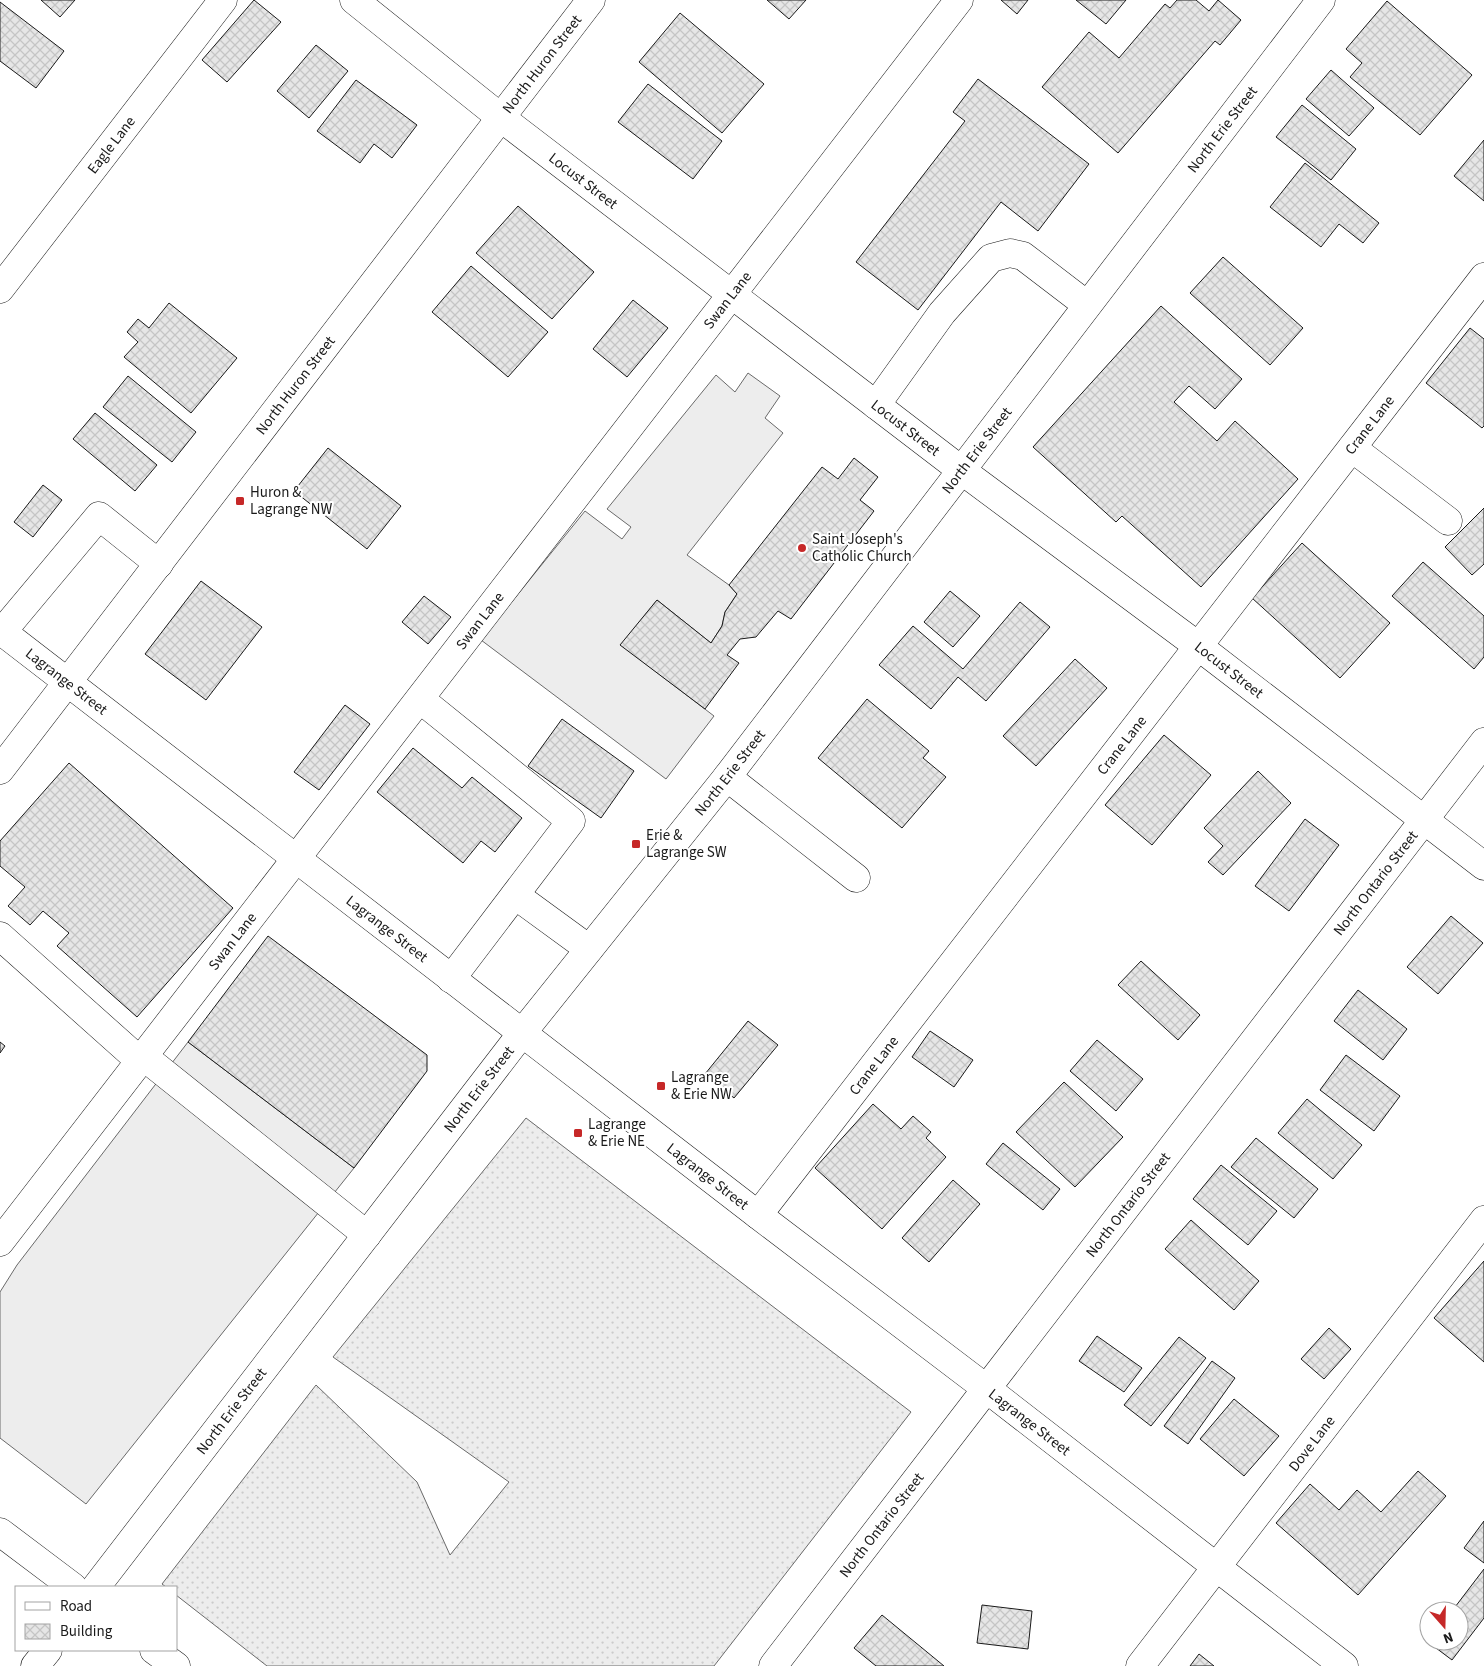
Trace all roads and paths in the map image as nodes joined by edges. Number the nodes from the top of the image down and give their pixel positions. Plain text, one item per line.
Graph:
1 (223, 0) edge
2 (354, 0) edge
3 (591, 0) edge
4 (959, 0) edge
5 (1321, 0) edge
6 (500, 117) junction
7 (1484, 277) edge
8 (0, 289) edge
9 (732, 294) junction
10 (1087, 305) junction
11 (876, 405) junction
12 (1352, 448) junction
13 (961, 470) junction
14 (1448, 521) dead end
15 (158, 564) junction
16 (1, 631) edge
17 (1198, 646) junction
18 (68, 683) junction
19 (420, 699) junction
20 (1484, 742) edge
21 (0, 770) edge
22 (727, 776) junction
23 (1424, 820) junction
24 (296, 859) junction
25 (1484, 866) edge
26 (856, 878) dead end
27 (515, 895) junction
28 (0, 936) edge
29 (589, 949) junction
30 (451, 979) junction
31 (522, 1033) junction
32 (141, 1059) junction
33 (758, 1215) junction
34 (1484, 1220) edge
35 (366, 1235) junction
36 (0, 1242) edge
37 (987, 1389) junction
38 (0, 1532) edge
39 (1216, 1567) junction
40 (72, 1586) edge
41 (97, 1586) edge
42 (47, 1651) edge
43 (155, 1651) edge
44 (36, 1666) edge
45 (176, 1666) edge
46 (772, 1666) edge
47 (1140, 1666) edge
48 (1344, 1666) edge

1 - 8 street, Eagle Lane
2 - 6 street, Locust Street
3 - 6 street, North Huron Street
4 - 9 street, Swan Lane
5 - 10 street, North Erie Street
6 - 9 street, Locust Street
6 - 15 street, North Huron Street
7 - 12 street, Crane Lane
9 - 11 street, Locust Street
9 - 19 street, Swan Lane
10 - 11 street
10 - 13 street, North Erie Street
11 - 13 street, Locust Street
12 - 14 street
12 - 17 street, Crane Lane
13 - 17 street, Locust Street
13 - 22 street, North Erie Street
15 - 16 street
15 - 18 street, North Huron Street
16 - 18 street, Lagrange Street
17 - 23 street, Locust Street
17 - 33 street, Crane Lane
18 - 21 street, North Huron Street
18 - 24 street, Lagrange Street
19 - 24 street, Swan Lane
19 - 27 street
20 - 23 street, North Ontario Street
22 - 26 street
22 - 29 street, North Erie Street
23 - 25 street, Locust Street
23 - 37 street, North Ontario Street
24 - 30 street, Lagrange Street
24 - 32 street, Swan Lane
27 - 29 street
27 - 30 street
28 - 32 street
29 - 31 street, North Erie Street
30 - 31 street, Lagrange Street
31 - 33 street, Lagrange Street
31 - 35 street, North Erie Street
32 - 35 street
32 - 36 street, Swan Lane
33 - 37 street, Lagrange Street
34 - 39 street, Dove Lane
35 - 41 street, North Erie Street
37 - 39 street, Lagrange Street
37 - 46 street, North Ontario Street
38 - 40 street
39 - 47 street, Dove Lane
39 - 48 street, Lagrange Street
42 - 44 street
43 - 45 street

